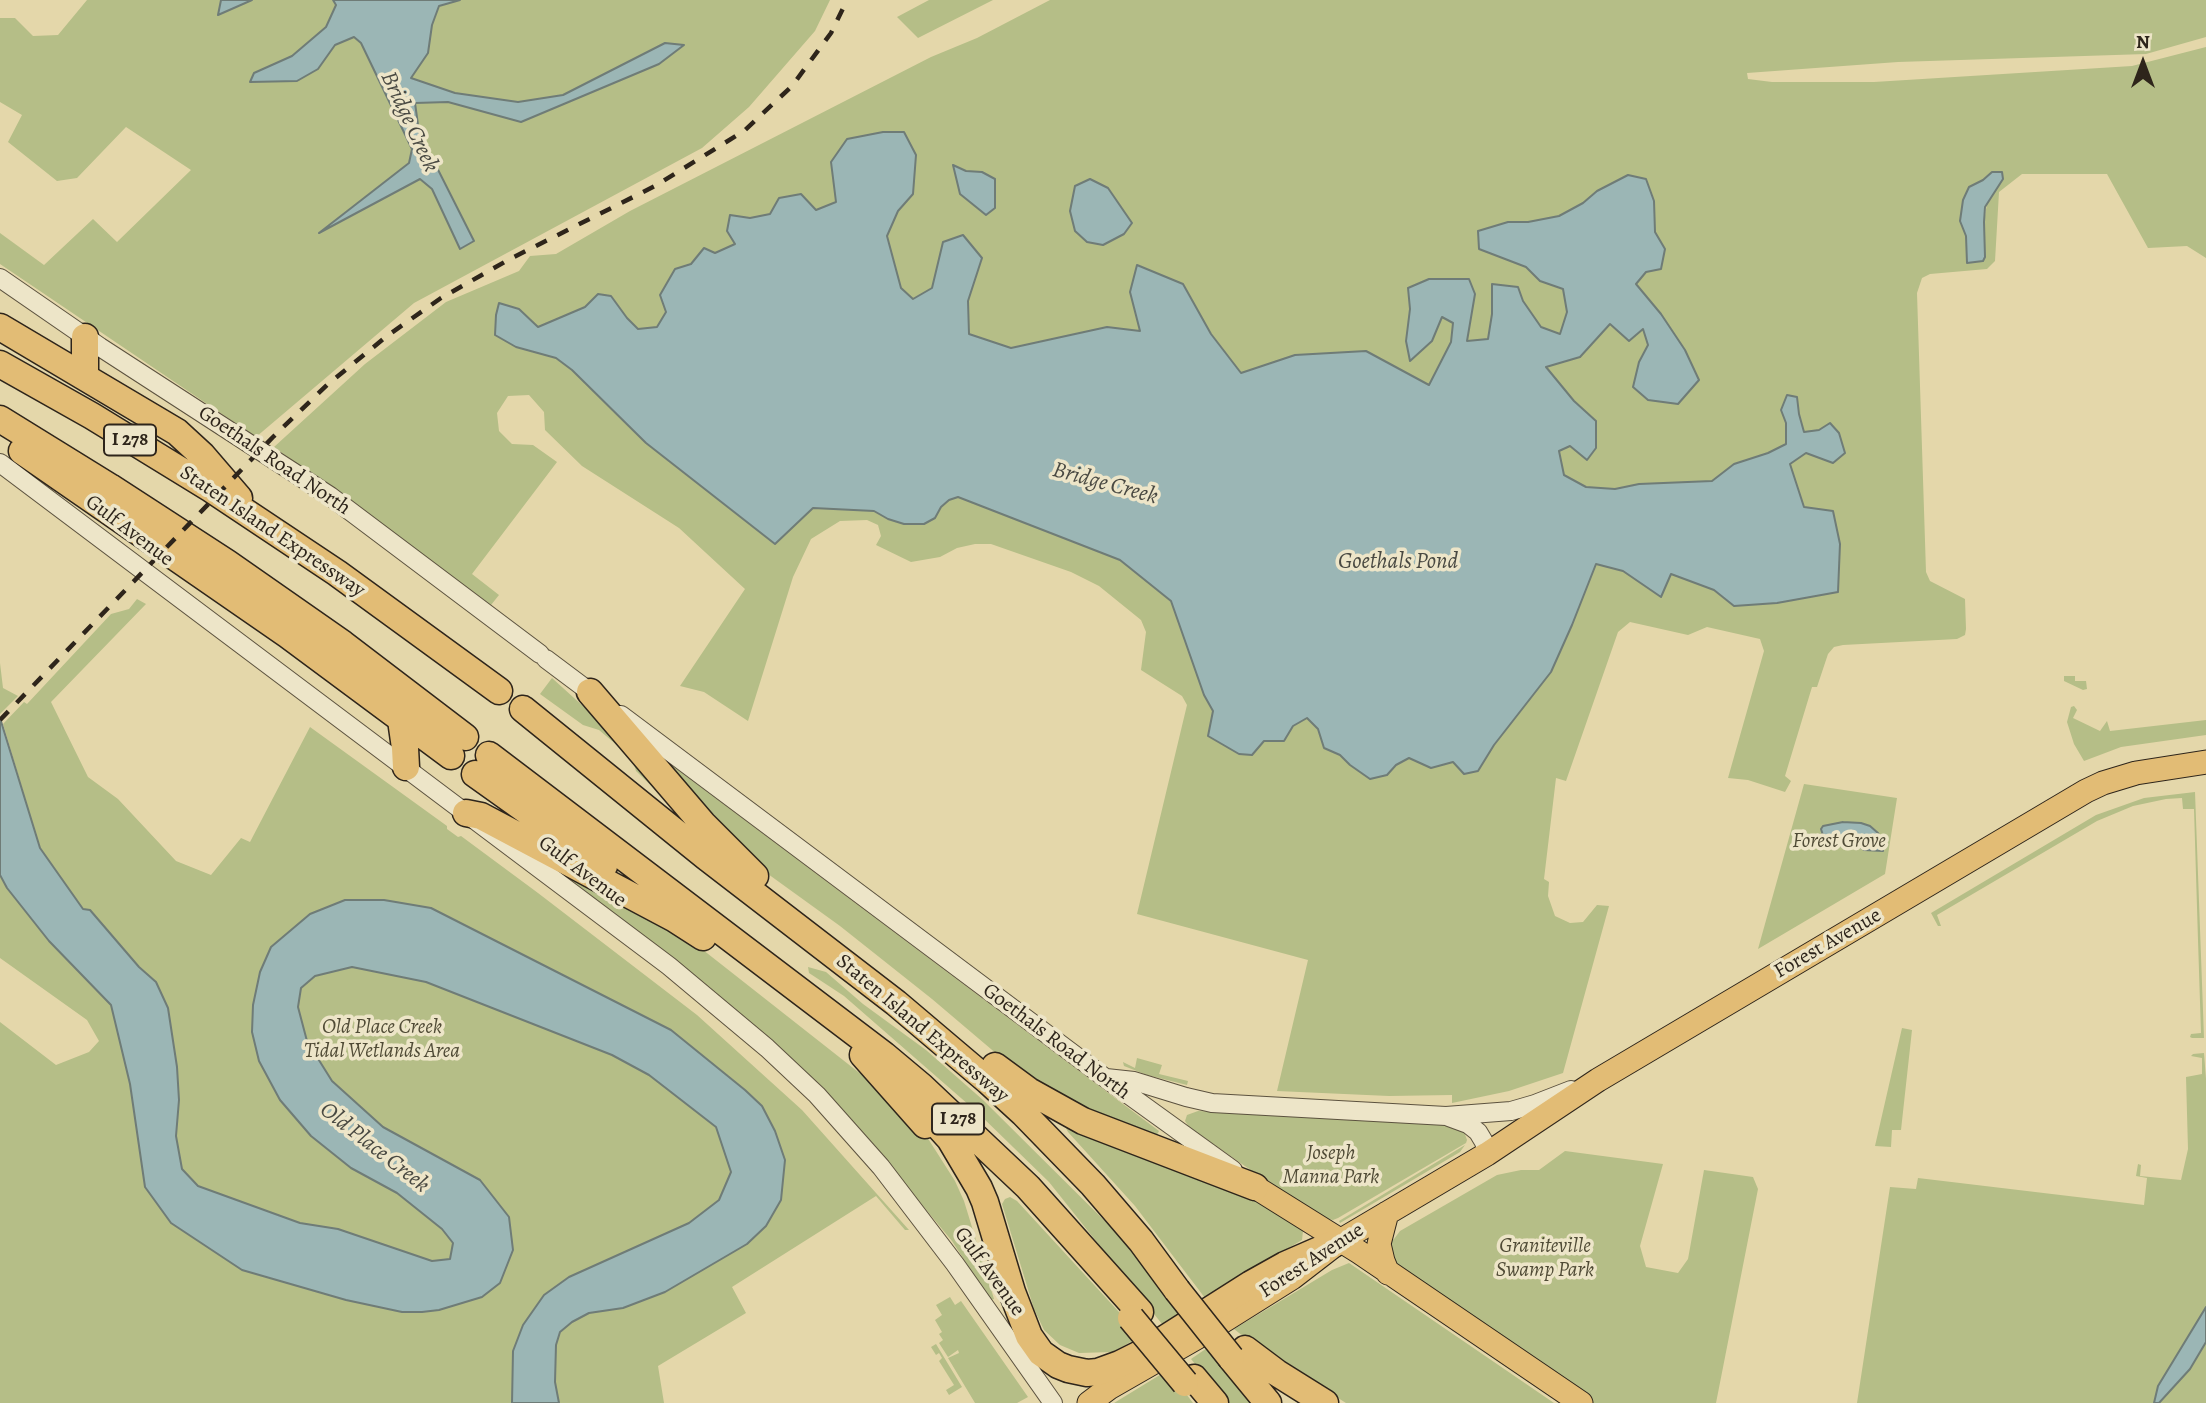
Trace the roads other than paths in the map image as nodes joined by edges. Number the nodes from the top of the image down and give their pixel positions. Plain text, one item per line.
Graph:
1 (0, 278) edge
2 (0, 327) edge
3 (85, 337) junction
4 (0, 364) edge
5 (85, 376) junction
6 (0, 419) edge
7 (0, 436) edge
8 (0, 463) edge
9 (258, 520) junction
10 (499, 691) dead end
11 (590, 692) junction
12 (523, 709) dead end
13 (401, 720) junction
14 (2206, 762) edge
15 (406, 767) junction
16 (466, 813) junction
17 (676, 919) junction
18 (771, 969) junction
19 (857, 973) junction
20 (810, 998) junction
21 (896, 1003) junction
22 (871, 1064) junction
23 (1104, 1077) junction
24 (1598, 1080) junction
25 (1446, 1116) junction
26 (1487, 1154) junction
27 (1255, 1186) junction
28 (1387, 1213) junction
29 (1340, 1241) junction
30 (1388, 1273) junction
31 (1012, 1343) junction
32 (1238, 1353) junction
33 (1193, 1388) edge
34 (1053, 1403) edge
35 (1089, 1403) edge
36 (1215, 1403) edge
37 (1268, 1403) edge
38 (1325, 1403) edge
39 (1581, 1403) edge

1 - 3 street, Goethals Road North
2 - 5 highway
3 - 5 highway
3 - 11 street, Goethals Road North
4 - 9 highway, Staten Island Expressway / I 278
5 - 9 highway
6 - 13 highway, I 278
7 - 13 highway
8 - 15 street, Gulf Avenue
9 - 10 highway, Staten Island Expressway / I 278
11 - 19 highway
11 - 23 street, Goethals Road North
12 - 19 highway, Staten Island Expressway / I 278
13 - 15 highway
14 - 24 main road, Forest Avenue
15 - 16 street, Gulf Avenue
16 - 17 highway
16 - 31 street, Gulf Avenue
17 - 18 highway
17 - 18 highway, I 278
18 - 20 highway, I 278
19 - 21 highway, Staten Island Expressway / I 278
20 - 22 highway
20 - 33 highway, I 278
21 - 27 highway
21 - 32 highway, Staten Island Expressway / I 278
22 - 29 highway
22 - 31 highway
23 - 25 street, Forest Avenue
23 - 27 street, Goethals Road North
24 - 25 street, Forest Avenue
24 - 26 main road
25 - 26 street, Forest Avenue
26 - 28 main road, Forest Avenue
27 - 29 main road, Goethals Road North
28 - 29 main road, Forest Avenue
28 - 30 main road
29 - 30 main road, Goethals Road North
29 - 35 main road, Forest Avenue
30 - 39 main road, Goethals Road North
31 - 34 street, Gulf Avenue
32 - 37 highway
32 - 38 highway
33 - 36 highway, I 278

